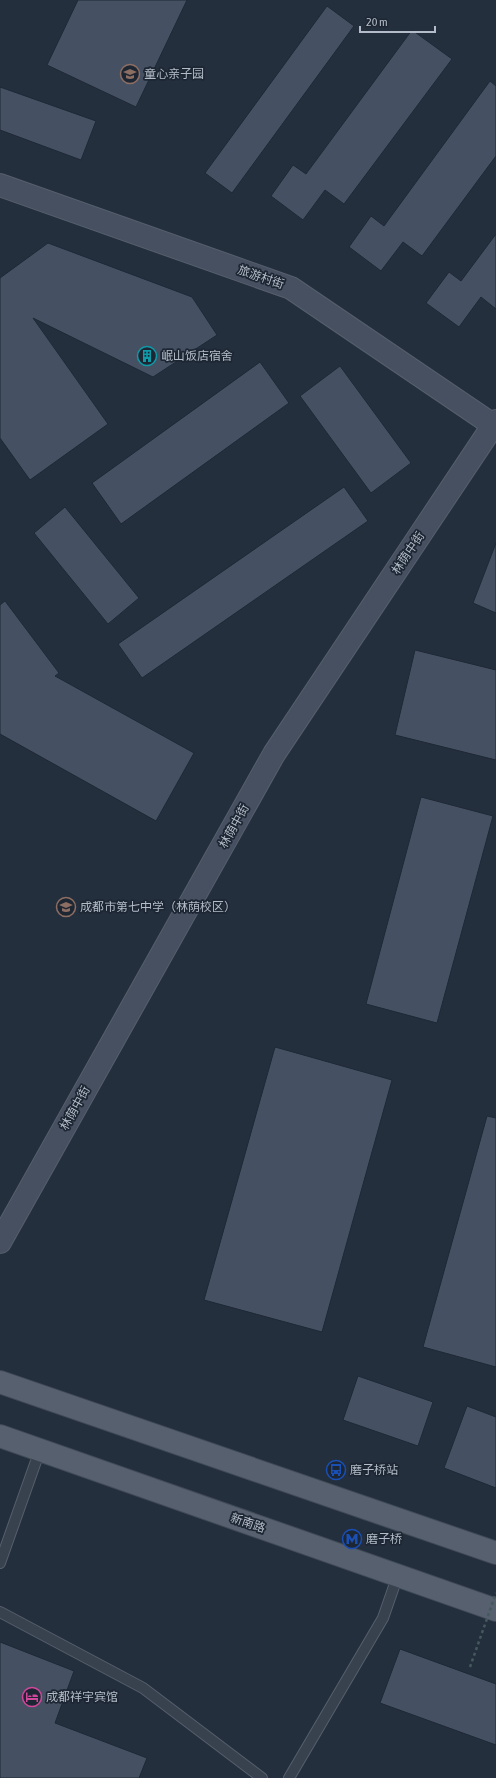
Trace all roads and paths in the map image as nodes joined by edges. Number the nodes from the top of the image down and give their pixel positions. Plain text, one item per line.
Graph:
1 (0, 185) edge
2 (495, 424) edge
3 (0, 1242) edge
4 (0, 1382) edge
5 (0, 1436) edge
6 (40, 1450) junction
7 (496, 1553) edge
8 (0, 1562) edge
9 (398, 1575) junction
10 (496, 1593) edge
11 (496, 1610) edge
12 (0, 1612) edge
13 (470, 1667) dead end
14 (262, 1778) edge
15 (289, 1778) edge

1 - 2 street, 旅游村街
2 - 3 street, 林荫中街
4 - 7 main road
5 - 6 main road, 新南路
6 - 8 lane
6 - 9 main road, 新南路
9 - 11 main road, 新南路
9 - 15 lane
10 - 13 path, bridge
12 - 14 lane

